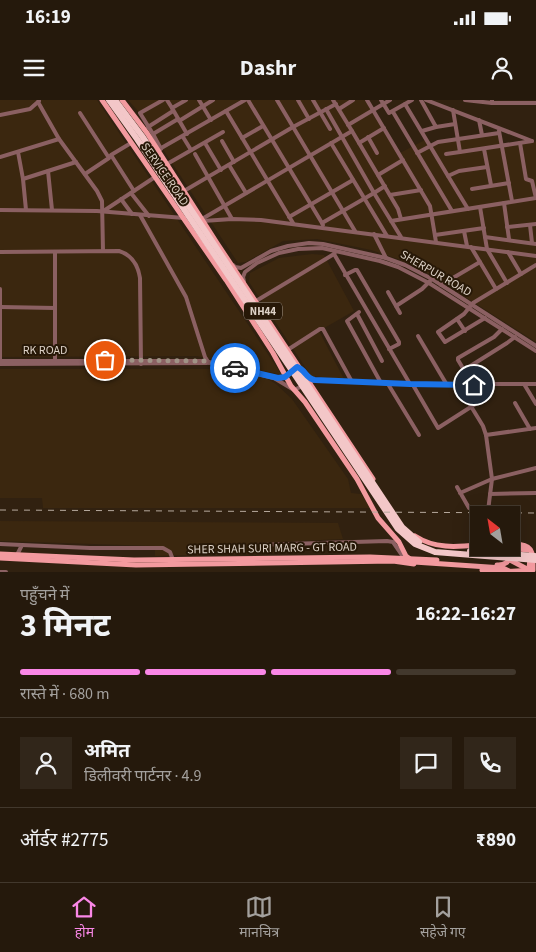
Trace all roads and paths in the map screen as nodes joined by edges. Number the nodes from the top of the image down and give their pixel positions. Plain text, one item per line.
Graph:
1 (102, 100) edge
2 (109, 100) edge
3 (115, 100) edge
4 (122, 100) edge
5 (163, 100) edge
6 (167, 100) edge
7 (186, 100) edge
8 (199, 100) edge
9 (213, 100) edge
10 (247, 100) edge
11 (277, 100) edge
12 (298, 100) edge
13 (313, 100) edge
14 (353, 100) edge
15 (367, 100) edge
16 (390, 100) edge
17 (412, 100) edge
18 (421, 100) edge
19 (426, 100) edge
20 (465, 100) edge
21 (39, 101) edge
22 (476, 101) edge
23 (334, 102) edge
24 (382, 102) edge
25 (492, 102) edge
26 (512, 102) edge
27 (536, 103) edge
28 (405, 104) junction
29 (203, 106) junction
30 (326, 109) junction
31 (339, 109) junction
32 (172, 110) junction
33 (373, 110) junction
34 (453, 110) junction
35 (226, 111) junction
36 (320, 112) junction
37 (392, 112) junction
38 (80, 113) dead end
39 (0, 115) edge
40 (309, 118) junction
41 (179, 120) junction
42 (211, 120) junction
43 (480, 120) junction
44 (455, 124) junction
45 (348, 125) junction
46 (263, 126) junction
47 (148, 127) junction
48 (293, 127) junction
49 (436, 127) junction
50 (498, 127) junction
51 (384, 128) junction
52 (330, 129) dead end
53 (352, 131) junction
54 (422, 131) junction
55 (223, 132) dead end
56 (499, 133) junction
57 (153, 134) junction
58 (187, 134) junction
59 (482, 135) junction
60 (342, 136) junction
61 (183, 137) junction
62 (368, 137) junction
63 (242, 138) junction
64 (458, 138) junction
65 (59, 139) junction
66 (271, 140) junction
67 (222, 141) dead end
68 (131, 143) junction
69 (205, 143) junction
70 (331, 143) junction
71 (358, 143) junction
72 (520, 143) junction
73 (430, 145) junction
74 (502, 146) junction
75 (160, 149) junction
76 (484, 149) junction
77 (191, 150) junction
78 (148, 151) junction
79 (18, 152) junction
80 (250, 152) junction
81 (460, 152) junction
82 (377, 153) dead end
83 (195, 154) dead end
84 (418, 154) junction
85 (446, 154) dead end
86 (310, 155) junction
87 (0, 157) edge
88 (143, 159) junction
89 (403, 160) junction
90 (76, 162) junction
91 (234, 162) junction
92 (167, 164) junction
93 (229, 165) junction
94 (487, 167) junction
95 (288, 168) junction
96 (221, 170) junction
97 (48, 171) junction
98 (85, 174) junction
99 (378, 175) junction
100 (448, 176) junction
101 (155, 177) junction
102 (208, 177) junction
103 (23, 178) junction
104 (267, 180) junction
105 (353, 180) junction
106 (509, 183) junction
107 (490, 185) junction
108 (385, 186) junction
109 (472, 189) dead end
110 (421, 190) junction
111 (184, 191) junction
112 (133, 192) junction
113 (332, 192) junction
114 (246, 193) junction
115 (374, 193) junction
116 (390, 195) junction
117 (536, 198) edge
118 (121, 199) junction
119 (364, 199) junction
120 (512, 202) junction
121 (504, 203) junction
122 (225, 205) junction
123 (311, 205) junction
124 (480, 208) junction
125 (468, 209) junction
126 (0, 210) edge
127 (26, 210) junction
128 (52, 210) junction
129 (343, 211) junction
130 (102, 212) junction
131 (452, 212) junction
132 (132, 214) junction
133 (433, 214) junction
134 (140, 215) junction
135 (149, 216) junction
136 (289, 217) junction
137 (184, 218) junction
138 (232, 219) junction
139 (401, 219) junction
140 (202, 220) junction
141 (391, 221) junction
142 (293, 223) junction
143 (536, 224) edge
144 (323, 225) junction
145 (530, 225) junction
146 (507, 227) junction
147 (484, 228) junction
148 (355, 231) junction
149 (464, 231) junction
150 (455, 232) junction
151 (374, 234) junction
152 (435, 235) junction
153 (387, 236) junction
154 (401, 237) junction
155 (485, 237) junction
156 (509, 239) junction
157 (436, 242) junction
158 (534, 243) edge
159 (456, 245) junction
160 (469, 247) junction
161 (487, 249) junction
162 (335, 251) junction
163 (0, 252) edge
164 (55, 252) junction
165 (103, 252) junction
166 (508, 252) junction
167 (536, 256) edge
168 (383, 258) junction
169 (260, 259) junction
170 (480, 262) junction
171 (232, 265) junction
172 (536, 267) edge
173 (521, 274) junction
174 (345, 275) junction
175 (430, 281) junction
176 (507, 283) junction
177 (245, 284) junction
178 (443, 288) junction
179 (0, 289) edge
180 (496, 289) junction
181 (388, 292) dead end
182 (256, 301) junction
183 (396, 306) junction
184 (470, 306) junction
185 (1, 307) edge
186 (55, 308) junction
187 (400, 313) dead end
188 (457, 318) junction
189 (485, 318) junction
190 (502, 328) junction
191 (465, 330) junction
192 (418, 336) dead end
193 (515, 336) junction
194 (536, 346) edge
195 (288, 349) junction
196 (390, 350) junction
197 (536, 351) edge
198 (55, 360) junction
199 (382, 361) dead end
200 (0, 362) edge
201 (141, 362) junction
202 (289, 362) junction
203 (210, 363) junction
204 (302, 370) junction
205 (464, 370) junction
206 (286, 376) junction
207 (274, 378) junction
208 (352, 382) junction
209 (381, 383) junction
210 (310, 384) junction
211 (388, 384) junction
212 (411, 384) junction
213 (524, 384) junction
214 (536, 384) edge
215 (447, 385) junction
216 (458, 385) junction
217 (474, 385) junction
218 (294, 390) junction
219 (488, 396) dead end
220 (515, 403) dead end
221 (536, 404) edge
222 (472, 407) junction
223 (536, 428) edge
224 (530, 429) junction
225 (486, 434) junction
226 (419, 435) dead end
227 (536, 468) edge
228 (492, 479) junction
229 (366, 481) junction
230 (457, 487) dead end
231 (460, 493) junction
232 (490, 494) junction
233 (536, 494) edge
234 (394, 519) junction
235 (0, 544) edge
236 (520, 544) edge
237 (22, 545) junction
238 (254, 545) dead end
239 (431, 545) junction
240 (32, 546) junction
241 (470, 546) edge
242 (534, 550) edge
243 (0, 554) edge
244 (16, 555) junction
245 (36, 556) junction
246 (536, 556) edge
247 (508, 557) junction
248 (0, 558) edge
249 (404, 558) junction
250 (173, 560) junction
251 (536, 560) edge
252 (134, 566) junction
253 (533, 570) edge
254 (502, 571) edge
255 (509, 571) edge
256 (0, 572) edge
257 (6, 572) edge

1 - 68 main road, SERVICE ROAD
2 - 78 highway, NH44
3 - 78 highway, NH44
4 - 75 main road, SERVICE ROAD
5 - 47 street
6 - 32 street
7 - 32 street
8 - 29 street
9 - 29 street
10 - 35 street
10 - 46 street
11 - 48 street
12 - 40 street
13 - 36 street
14 - 31 street
15 - 33 street
16 - 24 street
17 - 28 street
18 - 49 street
19 - 34 street
20 - 22 street
21 - 39 street
21 - 65 street
22 - 25 street
23 - 30 street
23 - 31 street
24 - 33 street
24 - 37 street
25 - 26 street
26 - 27 street
28 - 37 street
28 - 54 street
29 - 41 street
29 - 42 street
30 - 36 street
30 - 60 street
31 - 45 street
32 - 41 street
32 - 47 street
33 - 45 street
33 - 51 street
34 - 43 street
34 - 44 street
35 - 42 street
35 - 63 street
36 - 40 street
36 - 52 street
37 - 84 street
38 - 98 street
40 - 48 street
41 - 57 street
41 - 58 street
42 - 58 street
43 - 50 street
43 - 59 street
44 - 49 street
44 - 64 street
45 - 53 street
46 - 63 street
46 - 66 street
47 - 57 street
48 - 66 street
48 - 86 street
49 - 54 street
50 - 56 street
50 - 72 street
51 - 62 street
51 - 89 street
53 - 60 street
53 - 71 street
54 - 73 street
55 - 69 street
56 - 59 street
56 - 74 street
57 - 75 street
58 - 61 street
59 - 64 street
60 - 70 street
60 - 115 street
61 - 75 street
61 - 77 street
62 - 71 street
62 - 82 street
63 - 80 street
64 - 73 street
64 - 81 street
65 - 79 street
65 - 90 street
66 - 80 street
66 - 95 street
67 - 91 street
68 - 88 main road, SERVICE ROAD
68 - 112 street
69 - 77 street
69 - 96 street
70 - 86 street
70 - 105 street
71 - 99 street
72 - 74 street
72 - 117 street
73 - 84 street
73 - 100 street
74 - 76 street
74 - 106 street
75 - 88 street
75 - 92 main road, SERVICE ROAD
76 - 81 street
76 - 94 street
77 - 92 street
78 - 202 highway, NH44
79 - 87 street
79 - 103 street
80 - 91 street
80 - 104 street
81 - 85 street
83 - 102 street
84 - 131 street
86 - 95 street
86 - 113 street
88 - 101 main road, SERVICE ROAD
89 - 99 street
89 - 110 street
90 - 97 street
90 - 98 street
91 - 93 street
92 - 111 main road, SERVICE ROAD
93 - 96 street
93 - 114 street
94 - 100 street
94 - 107 street
95 - 104 street
95 - 123 street
96 - 102 street
97 - 103 street
97 - 128 street
98 - 130 street
99 - 108 street
100 - 125 street
101 - 112 street
101 - 137 main road, SERVICE ROAD
102 - 111 street
102 - 122 street
103 - 127 street
104 - 114 street
104 - 136 street
105 - 113 street
105 - 119 street
106 - 107 street
106 - 120 street
107 - 109 street
108 - 115 street
108 - 116 street
110 - 116 street
110 - 133 street
111 - 140 main road, SERVICE ROAD
112 - 118 street
112 - 135 street
113 - 123 street
113 - 129 street
114 - 122 street
115 - 119 street
115 - 141 street
116 - 139 street
117 - 120 street
118 - 130 street
118 - 132 street
119 - 129 street
119 - 153 street
120 - 121 street
121 - 124 street
121 - 146 street
122 - 138 street
122 - 140 street
123 - 136 street
123 - 144 street
124 - 125 street
124 - 147 street
125 - 131 street
126 - 127 street
127 - 128 street
128 - 130 street
129 - 144 street
129 - 148 street
130 - 132 street
130 - 165 street
131 - 133 street
132 - 134 street
133 - 139 street
133 - 152 street
134 - 135 street
134 - 203 street
135 - 137 street
136 - 142 street
137 - 202 main road, SERVICE ROAD / NH44
138 - 140 street
138 - 142 street
139 - 141 street
140 - 171 main road, SERVICE ROAD / NH44
141 - 154 street
142 - 144 street
143 - 145 street
144 - 148 street
145 - 146 street
145 - 158 street
146 - 156 street
147 - 149 street
147 - 155 street
148 - 151 street
149 - 150 street
149 - 160 street
150 - 152 street
150 - 159 street
151 - 153 street
151 - 168 street
152 - 157 street
153 - 154 street
154 - 157 street
155 - 156 street
155 - 161 street
156 - 158 street
157 - 159 street
159 - 160 street
160 - 161 street
160 - 170 street
161 - 166 street
161 - 176 street
162 - 168 street, SHERPUR ROAD
162 - 169 street, SHERPUR ROAD
162 - 174 street
162 - 182 street
163 - 164 street
164 - 165 street
164 - 186 street
165 - 201 street
166 - 167 street
166 - 173 street
168 - 175 street, SHERPUR ROAD
169 - 171 street
169 - 177 street
170 - 178 street
170 - 180 street
171 - 177 main road, NH44
172 - 173 street
173 - 176 street
174 - 196 street
174 - 196 street
175 - 178 street, SHERPUR ROAD
175 - 183 street
176 - 180 street
177 - 182 main road, NH44
178 - 184 street, SHERPUR ROAD
179 - 185 street
180 - 184 street
181 - 183 street
182 - 195 main road, NH44
183 - 187 street
184 - 188 street
184 - 189 street, SHERPUR ROAD
184 - 194 street, SHERPUR ROAD
185 - 186 street
185 - 200 street
186 - 198 street
188 - 191 street
188 - 191 street
189 - 190 street, SHERPUR ROAD
189 - 191 street
190 - 193 street, SHERPUR ROAD
190 - 205 street
192 - 215 street
193 - 197 street, SHERPUR ROAD
193 - 205 street
195 - 202 main road, NH44
195 - 208 street
196 - 212 street
198 - 200 street, RK ROAD
198 - 201 street, RK ROAD
199 - 209 street
200 - 201 street, RK ROAD
201 - 203 street, RK ROAD
202 - 204 main road, NH44
202 - 206 main road, NH44
202 - 210 highway, NH44
203 - 207 street, RK ROAD
204 - 206 street
204 - 210 main road, NH44
205 - 217 street
206 - 207 street
206 - 218 main road, NH44
207 - 218 street
208 - 209 street
208 - 210 street
209 - 211 street
210 - 218 street
210 - 229 highway, NH44
211 - 212 street
211 - 226 street
212 - 215 street
212 - 222 street
213 - 214 street
213 - 217 street
213 - 221 street
215 - 216 street
216 - 217 street
216 - 222 street
218 - 229 main road
219 - 222 street
220 - 224 street
222 - 225 street
223 - 224 street
224 - 225 street
225 - 228 street
227 - 228 street
228 - 231 street
228 - 232 street
229 - 234 highway, NH44
229 - 239 main road
229 - 254 main road
230 - 231 street
231 - 232 street
232 - 233 street
234 - 239 highway, NH44
234 - 247 highway, NH44
235 - 237 street
236 - 242 main road
237 - 240 street
237 - 244 street
238 - 249 street
239 - 241 main road
239 - 247 highway, NH44
240 - 245 street
240 - 250 street
242 - 247 main road, SHER SHAH SURI MARG - GT ROAD
242 - 253 main road
243 - 244 main road, SHER SHAH SURI MARG - GT ROAD
244 - 245 main road, SHER SHAH SURI MARG - GT ROAD
245 - 252 main road, SHER SHAH SURI MARG - GT ROAD
246 - 247 highway, NH44
247 - 249 main road, SHER SHAH SURI MARG - GT ROAD
247 - 251 highway, NH44
247 - 253 main road
248 - 252 main road, SHER SHAH SURI MARG - GT ROAD
249 - 250 main road, SHER SHAH SURI MARG - GT ROAD
250 - 252 main road, SHER SHAH SURI MARG - GT ROAD
252 - 254 main road, SHER SHAH SURI MARG - GT ROAD
253 - 255 main road, SHER SHAH SURI MARG - GT ROAD
254 - 255 main road, SHER SHAH SURI MARG - GT ROAD
256 - 257 street

